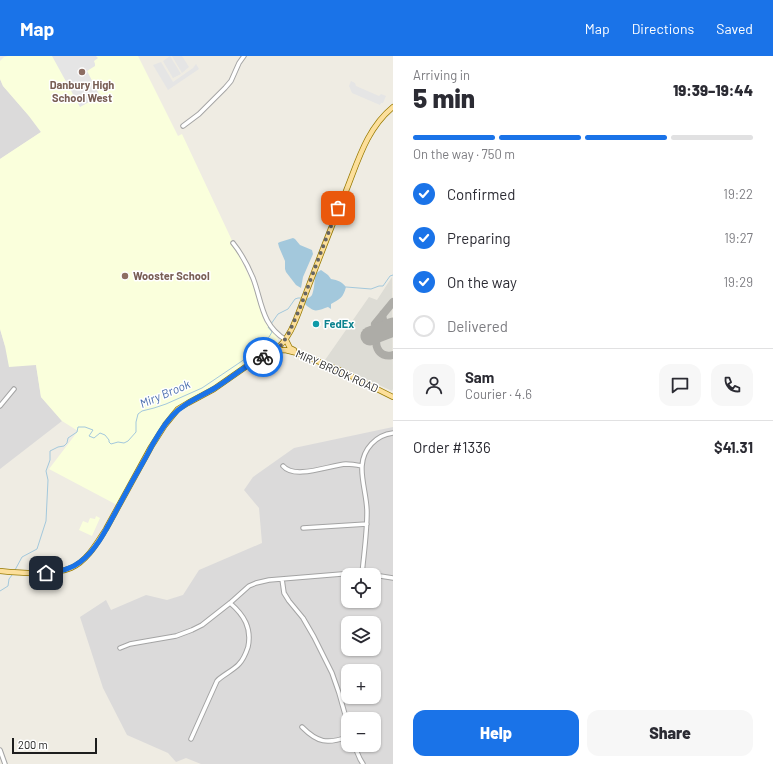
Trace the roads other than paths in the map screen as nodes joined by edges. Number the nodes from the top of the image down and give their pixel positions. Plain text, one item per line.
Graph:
1 (244, 56) edge
2 (393, 107) edge
3 (182, 126) dead end
4 (233, 242) dead end
5 (286, 340) junction
6 (274, 351) junction
7 (297, 352) junction
8 (14, 389) dead end
9 (393, 397) edge
10 (0, 406) edge
11 (393, 433) edge
12 (283, 466) dead end
13 (362, 466) junction
14 (367, 524) junction
15 (303, 528) dead end
16 (363, 568) edge
17 (0, 571) edge
18 (341, 574) edge
19 (381, 577) edge
20 (393, 578) edge
21 (282, 579) junction
22 (230, 603) junction
23 (120, 648) dead end
24 (345, 712) edge
25 (302, 727) dead end
26 (191, 739) dead end
27 (341, 739) edge
28 (0, 750) edge
29 (357, 752) edge
30 (5, 764) edge
31 (363, 764) edge

1 - 3 street
2 - 5 main road
4 - 5 street
5 - 6 main road
5 - 7 main road
6 - 7 main road, MIRY BROOK ROAD
6 - 17 main road, MIRY BROOK ROAD
7 - 9 main road, MIRY BROOK ROAD
8 - 10 street
11 - 13 street
12 - 13 street
13 - 14 street
14 - 15 street
14 - 16 street
18 - 21 street
19 - 20 street
21 - 22 street
21 - 24 street
22 - 23 street
22 - 26 street
25 - 27 street
28 - 30 street
29 - 31 street

